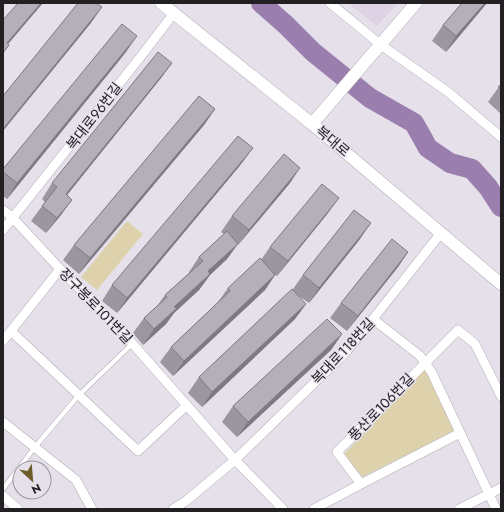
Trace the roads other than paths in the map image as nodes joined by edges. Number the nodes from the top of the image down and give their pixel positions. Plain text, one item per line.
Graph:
1 (161, 3) edge
2 (330, 3) edge
3 (416, 3) edge
4 (174, 13) junction
5 (378, 47) junction
6 (312, 124) junction
7 (501, 137) edge
8 (3, 210) edge
9 (13, 218) junction
10 (3, 230) edge
11 (441, 233) junction
12 (60, 269) junction
13 (501, 284) edge
14 (373, 319) junction
15 (11, 331) junction
16 (3, 341) edge
17 (132, 344) junction
18 (425, 362) junction
19 (79, 395) junction
20 (501, 396) edge
21 (187, 405) junction
22 (3, 422) edge
23 (460, 433) junction
24 (36, 448) junction
25 (235, 460) junction
26 (361, 484) junction
27 (501, 488) edge
28 (3, 489) edge
29 (489, 494) junction
30 (3, 496) edge
31 (18, 509) edge
32 (92, 509) edge
33 (172, 509) edge
34 (283, 509) edge
35 (314, 509) edge
36 (459, 509) edge
37 (496, 509) edge

1 - 4 street, 복대로
2 - 5 street
3 - 5 street
4 - 6 street, 복대로
4 - 9 street, 복대로96번길
5 - 6 street
5 - 7 street
6 - 11 street, 복대로
8 - 9 street, 장구봉로101번길
9 - 10 street, 복대로96번길
9 - 12 street, 장구봉로101번길
11 - 13 street, 복대로
11 - 14 street, 복대로118번길
12 - 15 street
12 - 17 street, 장구봉로101번길
14 - 18 street, 풍산로106번길
14 - 25 street, 복대로118번길
15 - 16 street
15 - 19 street
17 - 19 lane
17 - 21 street, 장구봉로101번길
18 - 20 street
18 - 23 street, 풍산로106번길
18 - 26 street, 풍산로106번길
19 - 21 street
19 - 24 lane
21 - 25 street, 장구봉로101번길
22 - 24 street
23 - 26 street
23 - 29 street, 풍산로106번길
24 - 28 lane
24 - 32 street
25 - 33 street, 복대로118번길
25 - 34 street, 장구봉로101번길
26 - 35 street
27 - 29 street
29 - 36 street
29 - 37 street, 풍산로106번길
30 - 31 street

